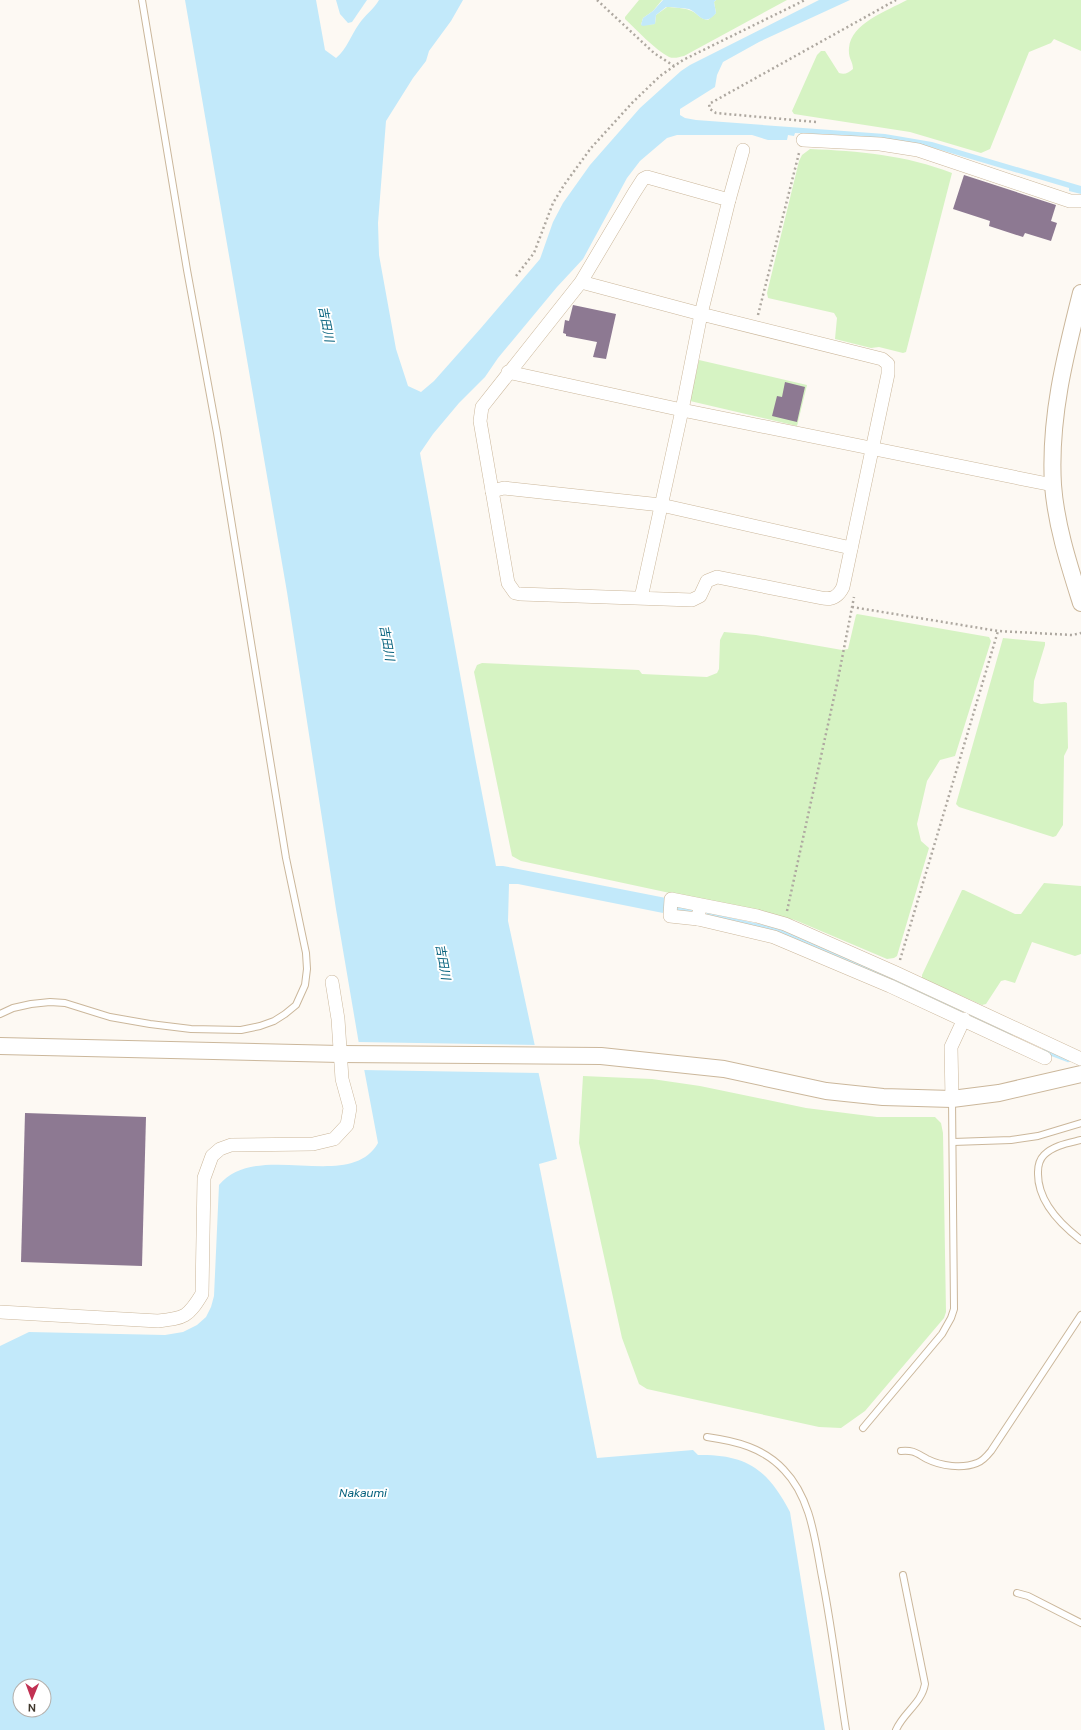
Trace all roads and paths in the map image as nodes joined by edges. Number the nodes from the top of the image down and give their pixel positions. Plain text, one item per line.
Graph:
1 (142, 0) edge
2 (597, 0) edge
3 (805, 0) edge
4 (896, 0) edge
5 (674, 66) junction
6 (816, 122) dead end
7 (803, 140) joint
8 (742, 150) dead end
9 (730, 200) junction
10 (1081, 201) edge
11 (516, 276) dead end
12 (581, 282) junction
13 (1081, 293) edge
14 (701, 314) junction
15 (755, 327) junction
16 (508, 372) junction
17 (682, 410) junction
18 (873, 448) junction
19 (1054, 485) junction
20 (492, 491) junction
21 (661, 505) junction
22 (851, 548) junction
23 (1078, 586) edge
24 (640, 598) junction
25 (1081, 603) edge
26 (852, 607) dead end
27 (998, 631) junction
28 (1081, 633) edge
29 (838, 679) dead end
30 (670, 910) dead end
31 (699, 913) junction
32 (784, 924) junction
33 (896, 973) junction
34 (332, 982) dead end
35 (890, 986) junction
36 (0, 1014) edge
37 (964, 1019) junction
38 (0, 1046) edge
39 (348, 1054) junction
40 (1045, 1058) dead end
41 (1081, 1059) edge
42 (1081, 1074) edge
43 (952, 1099) junction
44 (1081, 1123) edge
45 (1081, 1140) edge
46 (953, 1142) junction
47 (1081, 1240) edge
48 (0, 1312) edge
49 (1081, 1315) edge
50 (863, 1428) dead end
51 (707, 1437) dead end
52 (901, 1451) dead end
53 (903, 1574) dead end
54 (1017, 1593) dead end
55 (1081, 1623) edge
56 (846, 1730) edge
57 (896, 1730) edge

1 - 36 lane
2 - 5 path
3 - 5 path
4 - 6 path
5 - 11 path
7 - 10 street
7 - 15 path
8 - 9 street
9 - 12 street
9 - 14 street
12 - 14 street
12 - 16 street
13 - 19 street
14 - 15 street
14 - 17 street
15 - 18 street
16 - 17 street
16 - 20 street
17 - 18 street
17 - 21 street
18 - 19 street
18 - 22 street
19 - 23 street
20 - 21 street
20 - 24 street
21 - 22 street
21 - 24 street
22 - 24 street
23 - 25 street
26 - 27 path
27 - 28 path
27 - 33 path
29 - 32 path
30 - 31 street
31 - 32 street
31 - 35 street
32 - 33 street
33 - 35 street
33 - 41 street
34 - 39 street
35 - 37 street
37 - 40 street
37 - 43 street
38 - 39 street
39 - 43 street
39 - 48 street
42 - 43 street
43 - 46 lane
44 - 46 lane
45 - 47 lane
46 - 50 lane
49 - 52 lane
51 - 56 lane
53 - 57 lane
54 - 55 lane

